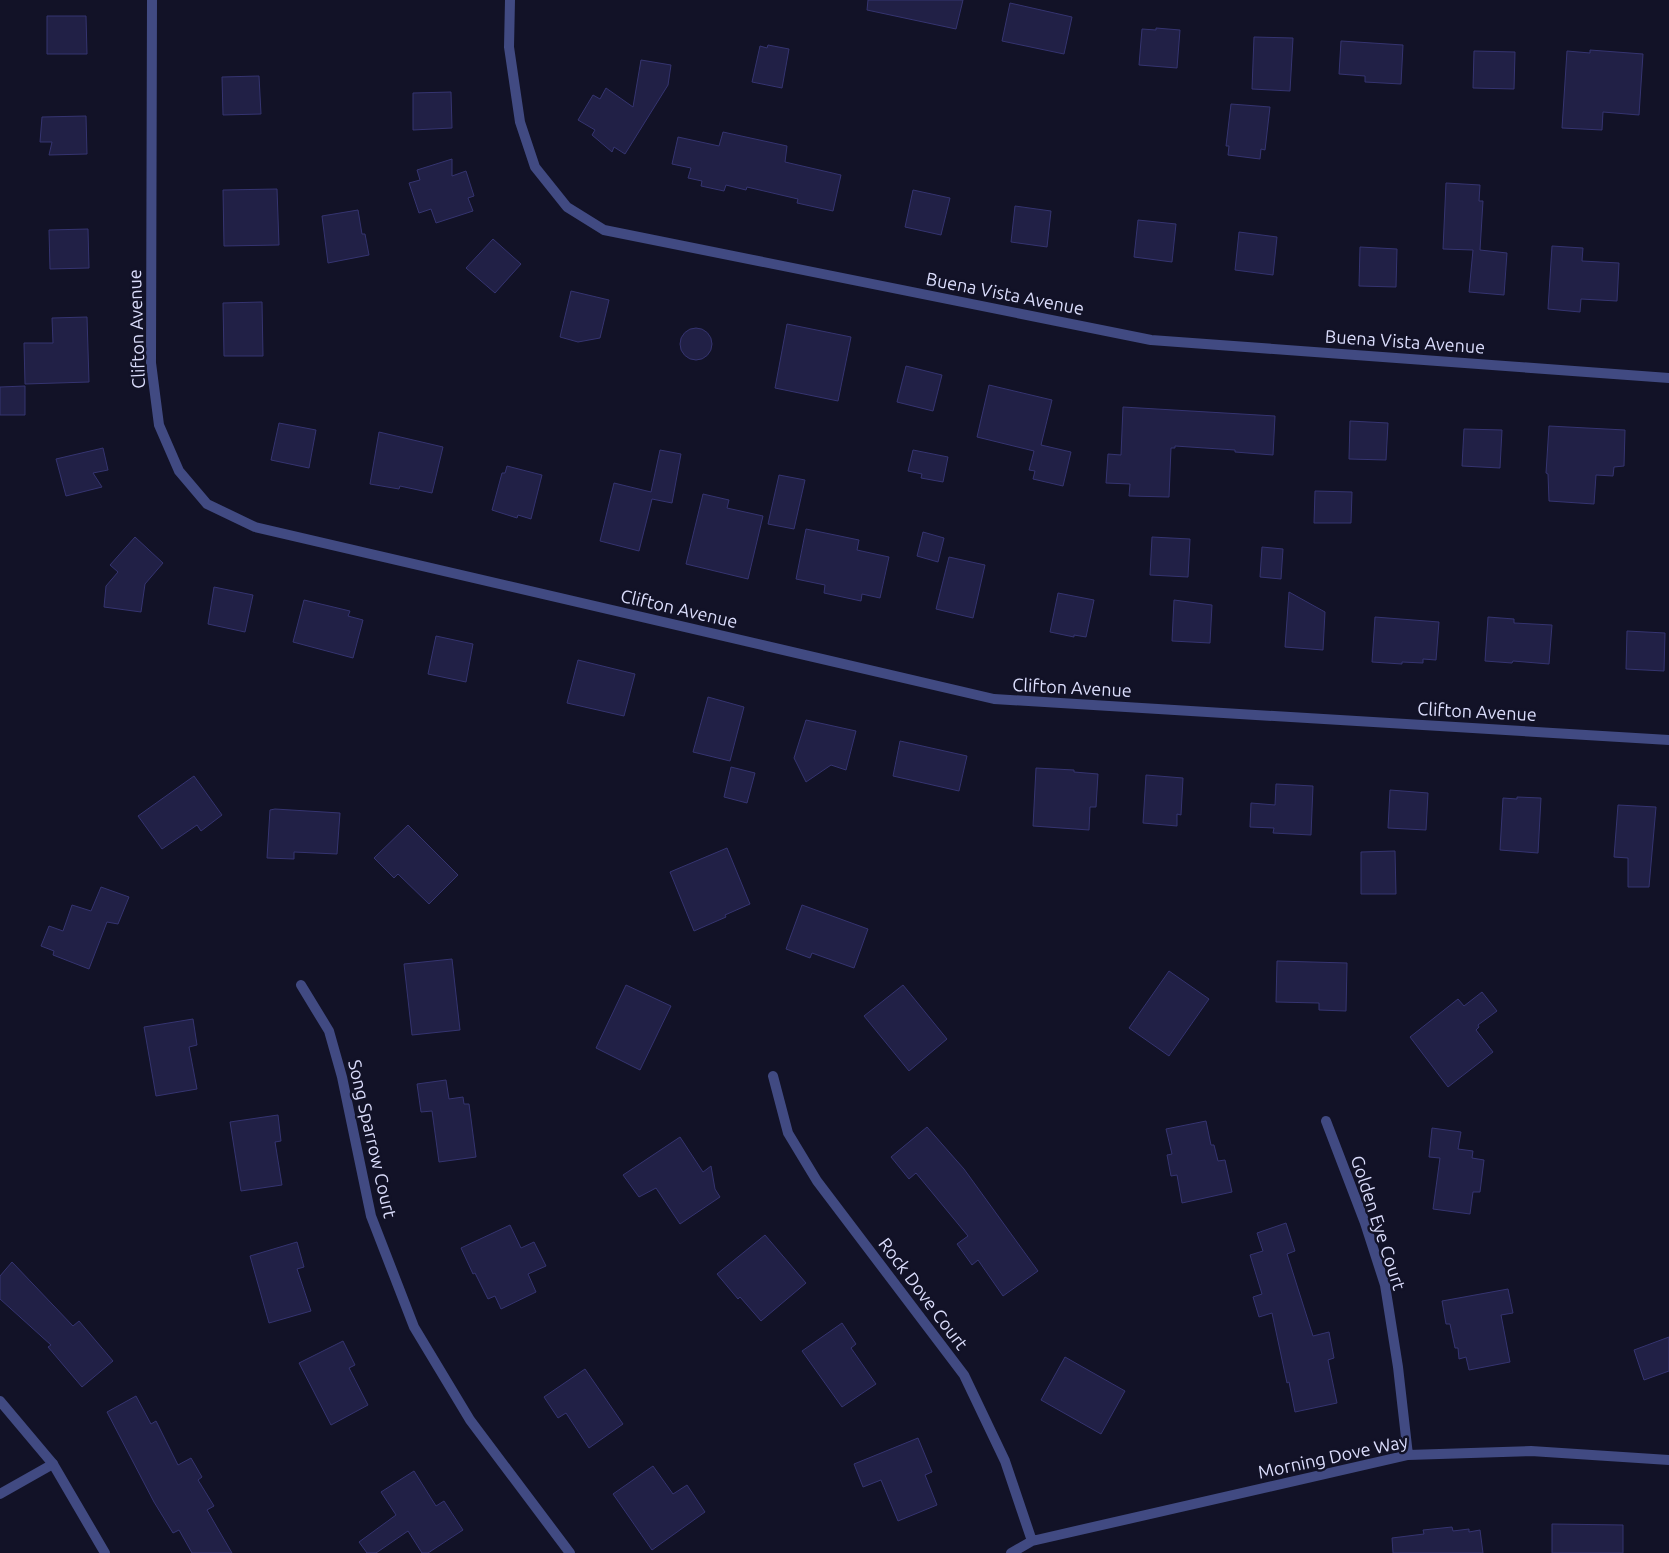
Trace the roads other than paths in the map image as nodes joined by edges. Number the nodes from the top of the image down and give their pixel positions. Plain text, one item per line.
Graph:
1 (152, 0) edge
2 (510, 0) edge
3 (1669, 378) edge
4 (1669, 740) edge
5 (301, 985) dead end
6 (773, 1076) dead end
7 (1326, 1121) dead end
8 (0, 1401) edge
9 (1408, 1455) junction
10 (1669, 1460) edge
11 (53, 1464) junction
12 (0, 1494) edge
13 (1032, 1541) junction
14 (105, 1553) edge
15 (570, 1553) edge
16 (1011, 1553) edge

1 - 4 street, Clifton Avenue
2 - 3 street, Buena Vista Avenue
5 - 15 street, Song Sparrow Court
6 - 13 street, Rock Dove Court
7 - 9 street, Golden Eye Court
8 - 11 street
9 - 10 street, Morning Dove Way
9 - 13 street, Morning Dove Way
11 - 12 street
11 - 14 street
13 - 16 street, Morning Dove Way

